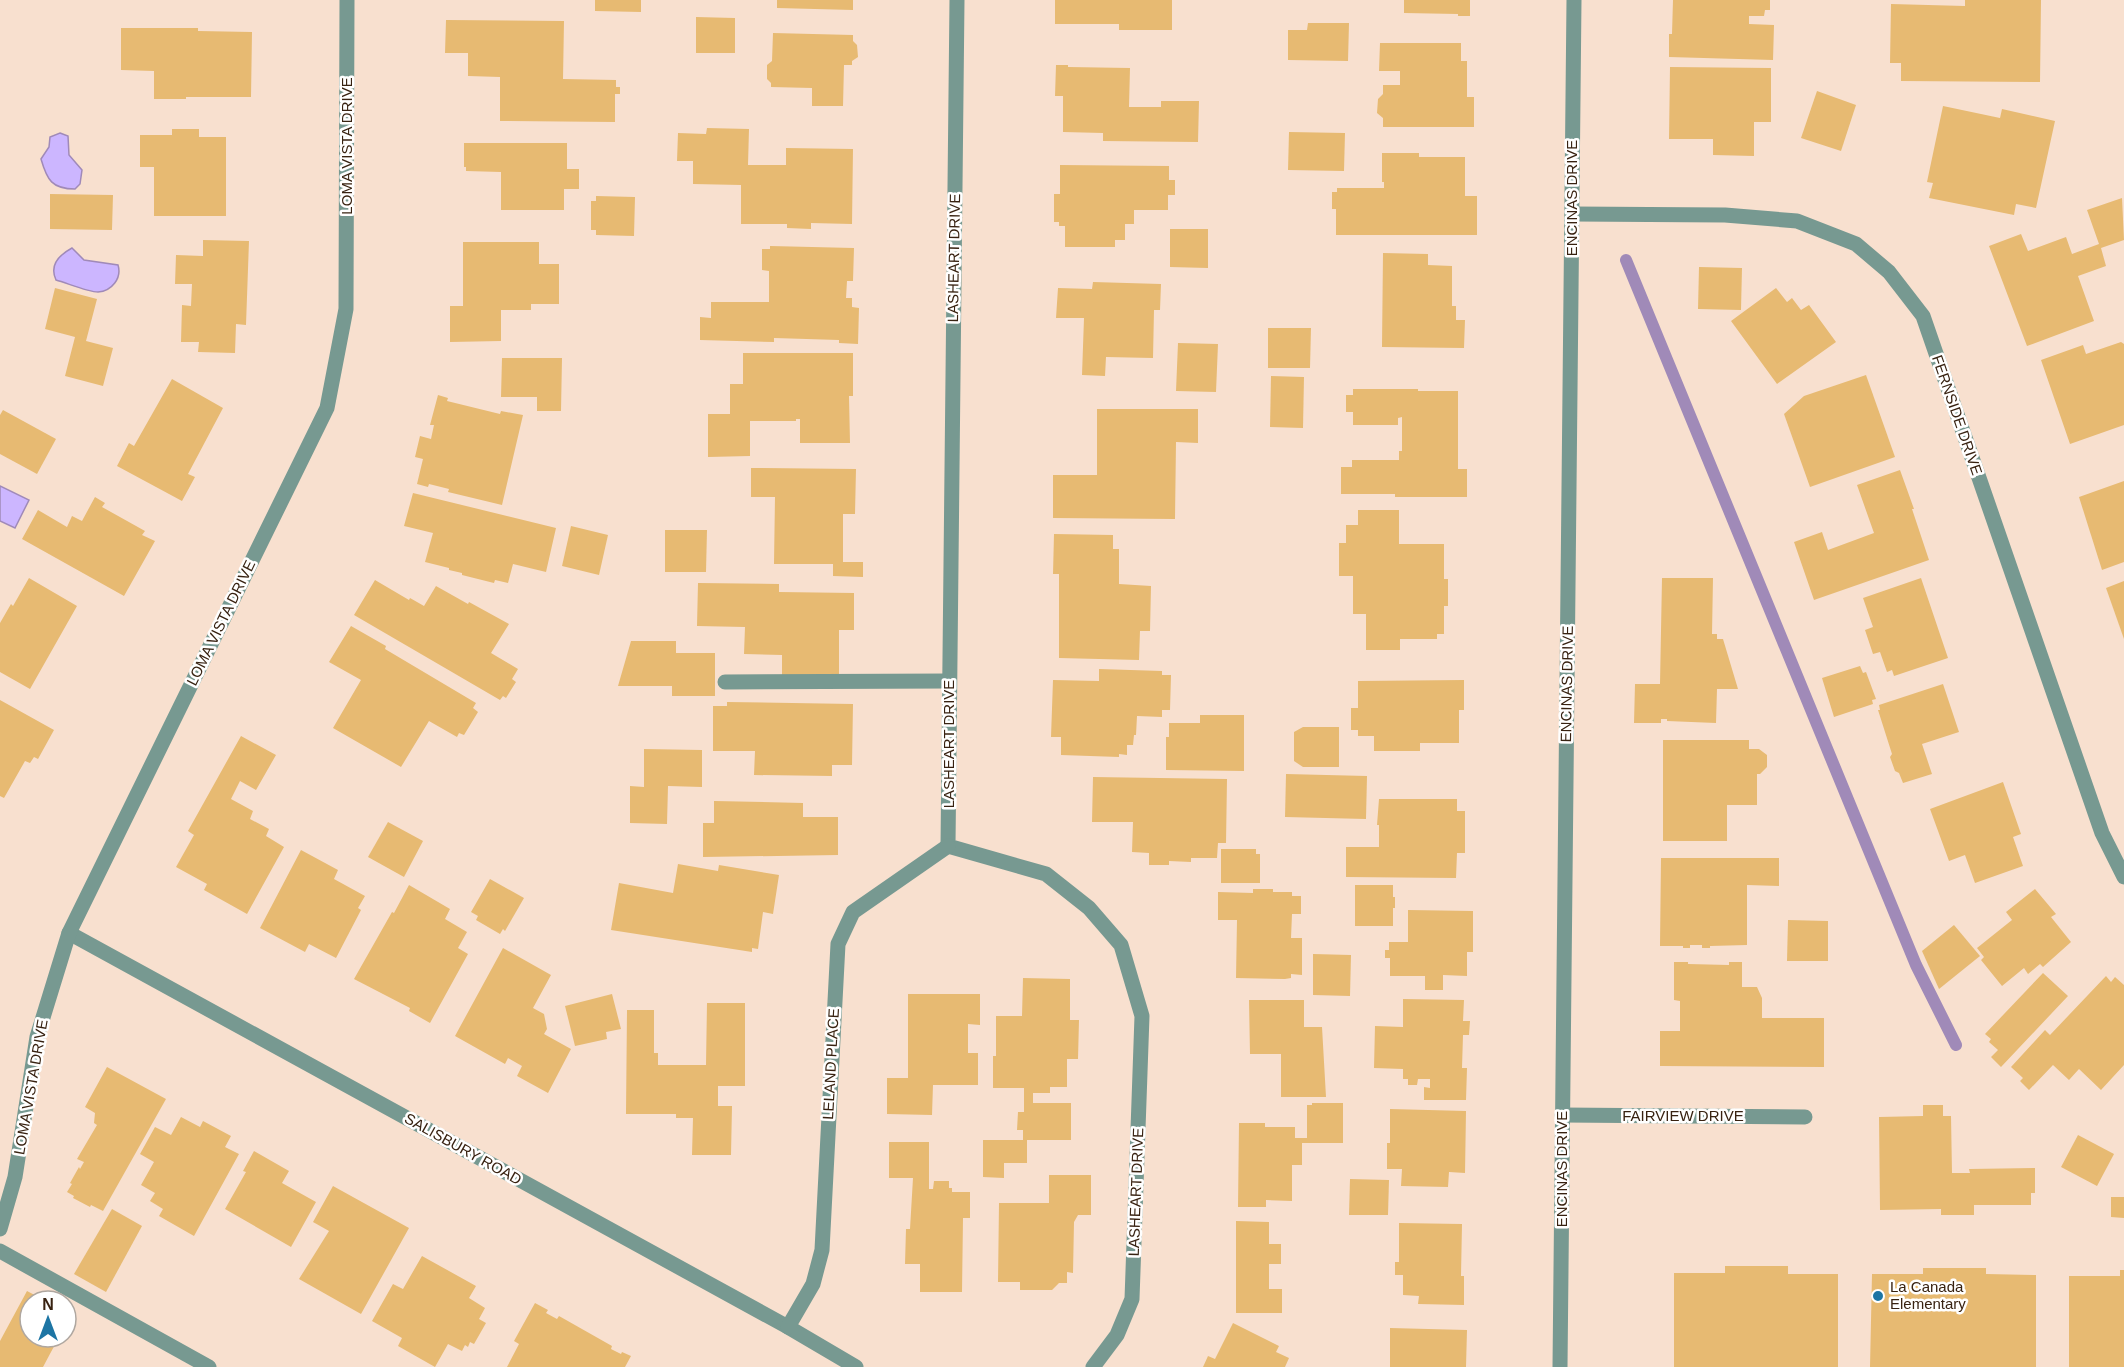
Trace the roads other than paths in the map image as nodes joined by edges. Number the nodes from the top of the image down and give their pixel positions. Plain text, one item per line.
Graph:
1 (347, 0) edge
2 (957, 0) edge
3 (1574, 0) edge
4 (1572, 213) junction
5 (949, 681) junction
6 (724, 682) dead end
7 (948, 846) junction
8 (2124, 877) edge
9 (69, 933) junction
10 (1562, 1115) junction
11 (1805, 1117) dead end
12 (0, 1229) edge
13 (0, 1251) edge
14 (788, 1327) junction
15 (209, 1367) edge
16 (856, 1367) edge
17 (1093, 1367) edge
18 (1560, 1367) edge

1 - 9 street, LOMA VISTA DRIVE
2 - 5 street, LASHEART DRIVE
3 - 4 street, ENCINAS DRIVE
4 - 8 street, FERNSIDE DRIVE
4 - 10 street, ENCINAS DRIVE
5 - 6 street
5 - 7 street, LASHEART DRIVE
7 - 14 street, LELAND PLACE
7 - 17 street, LASHEART DRIVE
9 - 12 street, LOMA VISTA DRIVE
9 - 14 street, SALISBURY ROAD
10 - 11 street, FAIRVIEW DRIVE
10 - 18 street, ENCINAS DRIVE
13 - 15 street
14 - 16 street, SALISBURY ROAD

